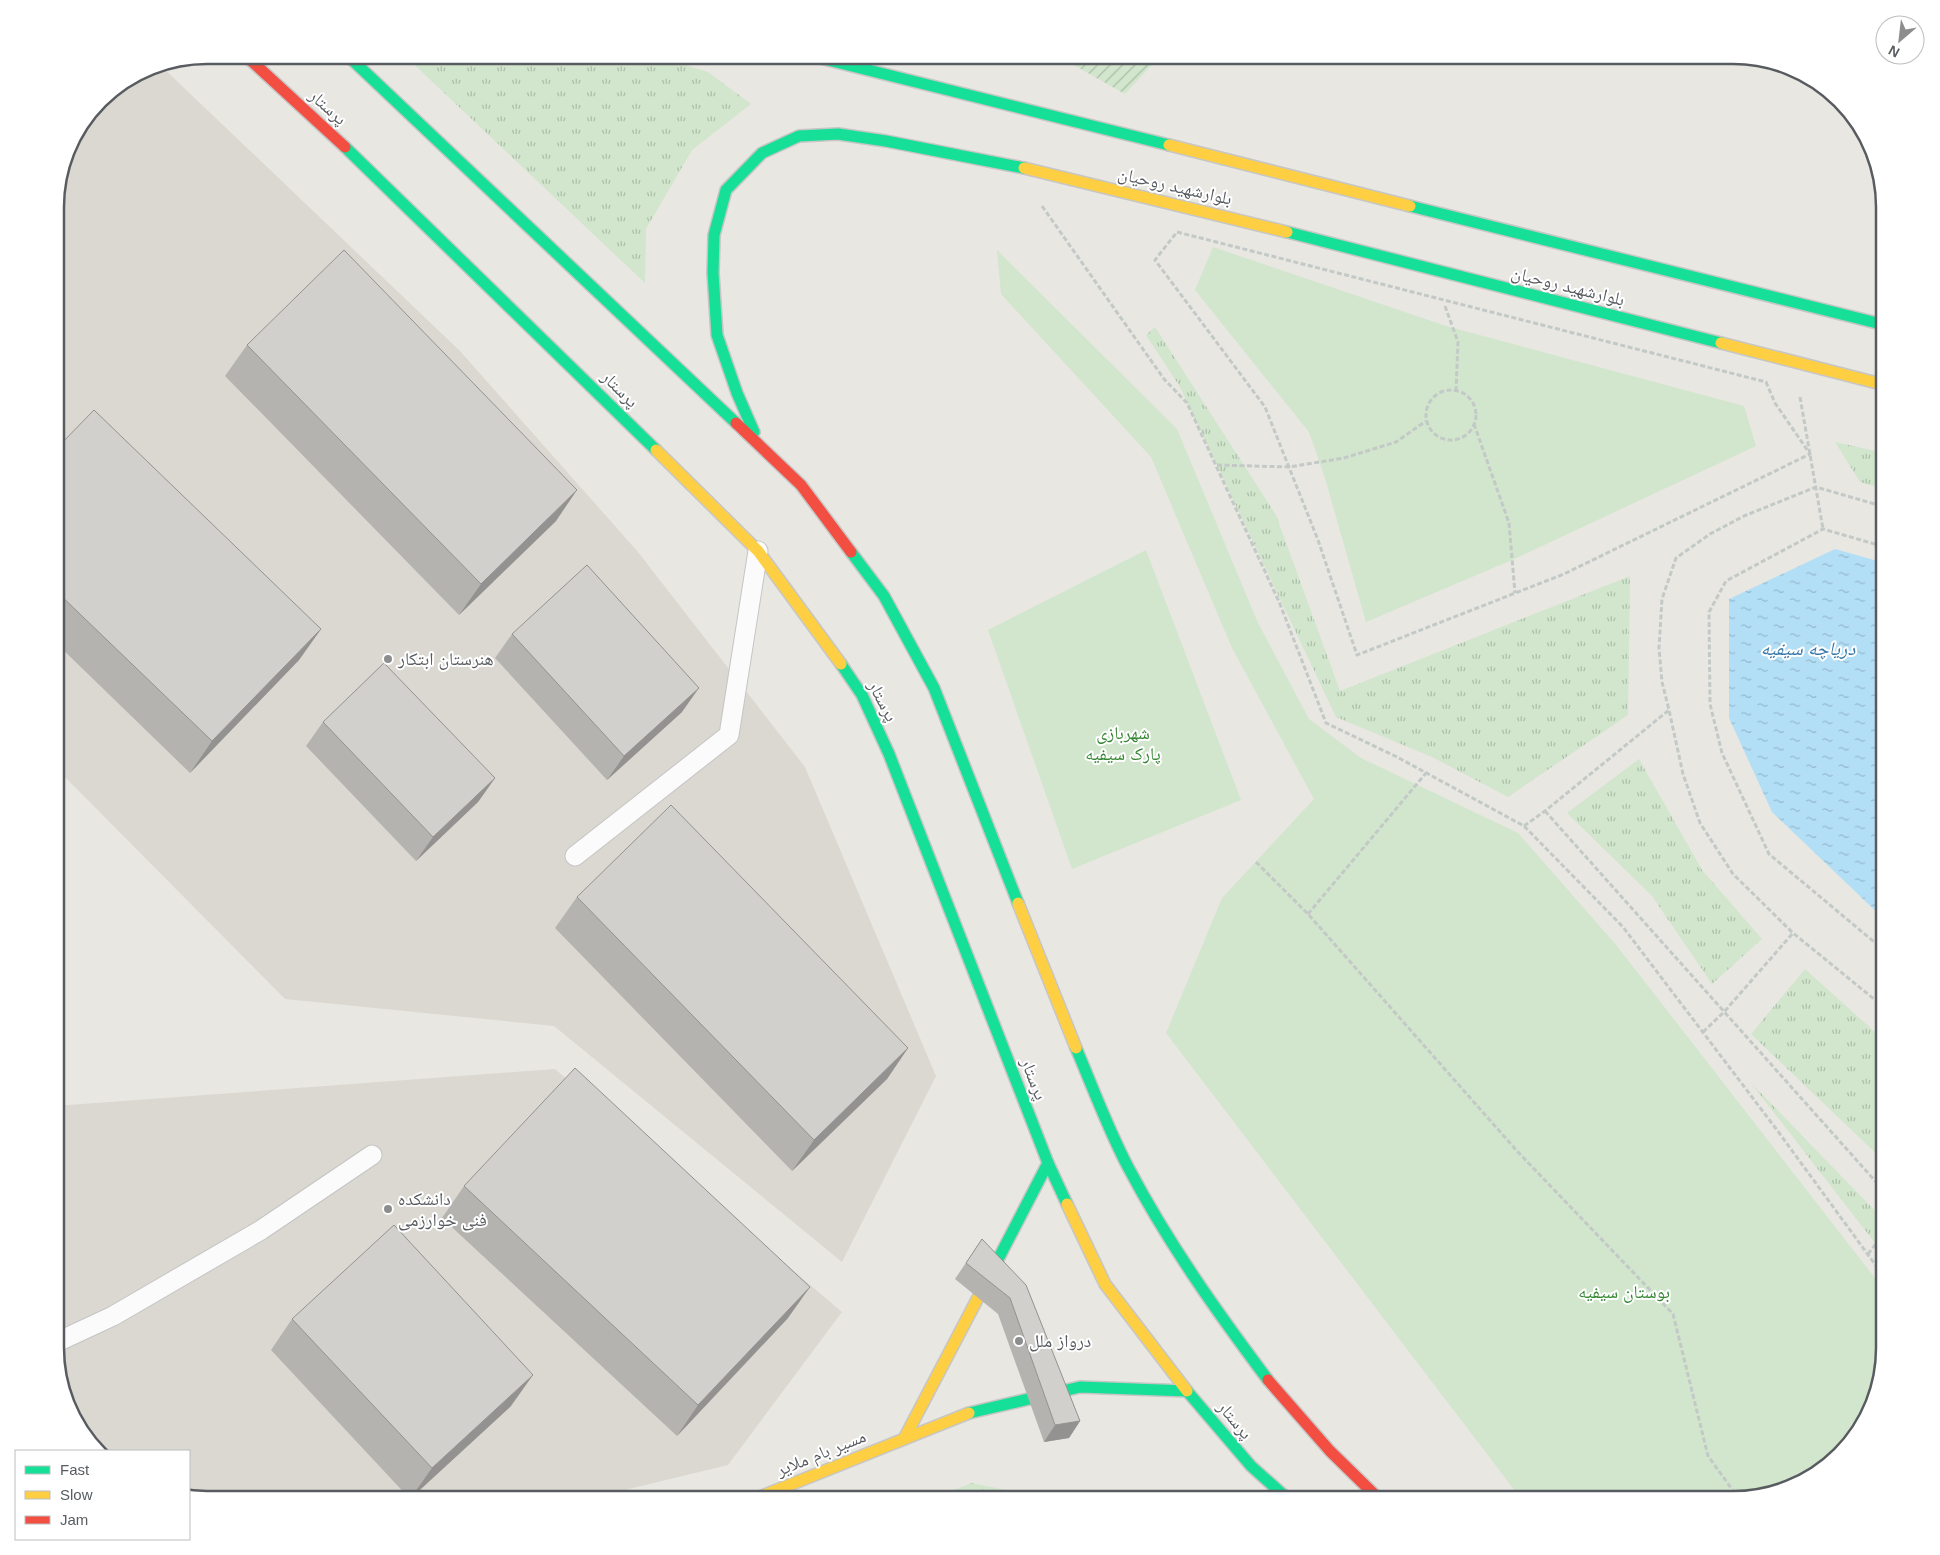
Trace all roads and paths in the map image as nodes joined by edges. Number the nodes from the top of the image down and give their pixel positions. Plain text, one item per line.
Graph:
1 (255, 64) edge
2 (357, 64) edge
3 (844, 64) edge
4 (1014, 166) junction
5 (1443, 300) junction
6 (1876, 323) edge
7 (1795, 362) junction
8 (1876, 383) edge
9 (1456, 391) junction
10 (1426, 421) junction
11 (1474, 424) junction
12 (760, 445) junction
13 (1810, 454) junction
14 (1217, 465) dead end
15 (1289, 467) junction
16 (1816, 487) junction
17 (1876, 504) edge
18 (1823, 529) junction
19 (1876, 544) edge
20 (758, 551) junction
21 (1515, 593) junction
22 (1668, 710) junction
23 (1426, 773) junction
24 (1545, 811) junction
25 (1524, 826) junction
26 (575, 856) dead end
27 (1256, 862) dead end
28 (1308, 914) junction
29 (1793, 933) junction
30 (1876, 943) edge
31 (1876, 1001) edge
32 (1724, 1012) junction
33 (1703, 1032) junction
34 (372, 1155) dead end
35 (1048, 1163) junction
36 (1876, 1182) edge
37 (1876, 1244) edge
38 (1868, 1254) junction
39 (1876, 1265) edge
40 (64, 1339) edge
41 (1187, 1391) junction
42 (904, 1438) junction
43 (774, 1491) edge
44 (1279, 1491) edge
45 (1371, 1491) edge
46 (1733, 1491) edge

1 - 20 main road, پرستار
2 - 12 main road
3 - 6 main road, بلوارشهید روحیان
4 - 7 main road, بلوارشهید روحیان
4 - 12 main road, بلوارشهید روحیان
4 - 23 path
5 - 9 path
5 - 13 path
5 - 15 path
7 - 8 main road, بلوارشهید روحیان
7 - 13 path
9 - 10 path
9 - 11 path
10 - 11 path
10 - 15 path
11 - 21 path
12 - 45 main road
13 - 16 path
13 - 21 path
14 - 15 path
15 - 21 path
16 - 17 path
16 - 18 path
16 - 22 path
18 - 19 path
18 - 30 path
20 - 26 lane
20 - 35 main road, پرستار
22 - 24 path
22 - 29 path
23 - 25 path
23 - 28 path
24 - 25 path
24 - 32 path
25 - 33 path
27 - 28 path
28 - 46 path
29 - 31 path
29 - 32 path
32 - 33 path
32 - 36 path
33 - 38 path
34 - 40 lane
35 - 41 main road, پرستار
35 - 42 main road
37 - 38 path
38 - 39 path
41 - 42 main road, مسیر بام ملایر
41 - 44 main road, پرستار
42 - 43 main road, مسیر بام ملایر

